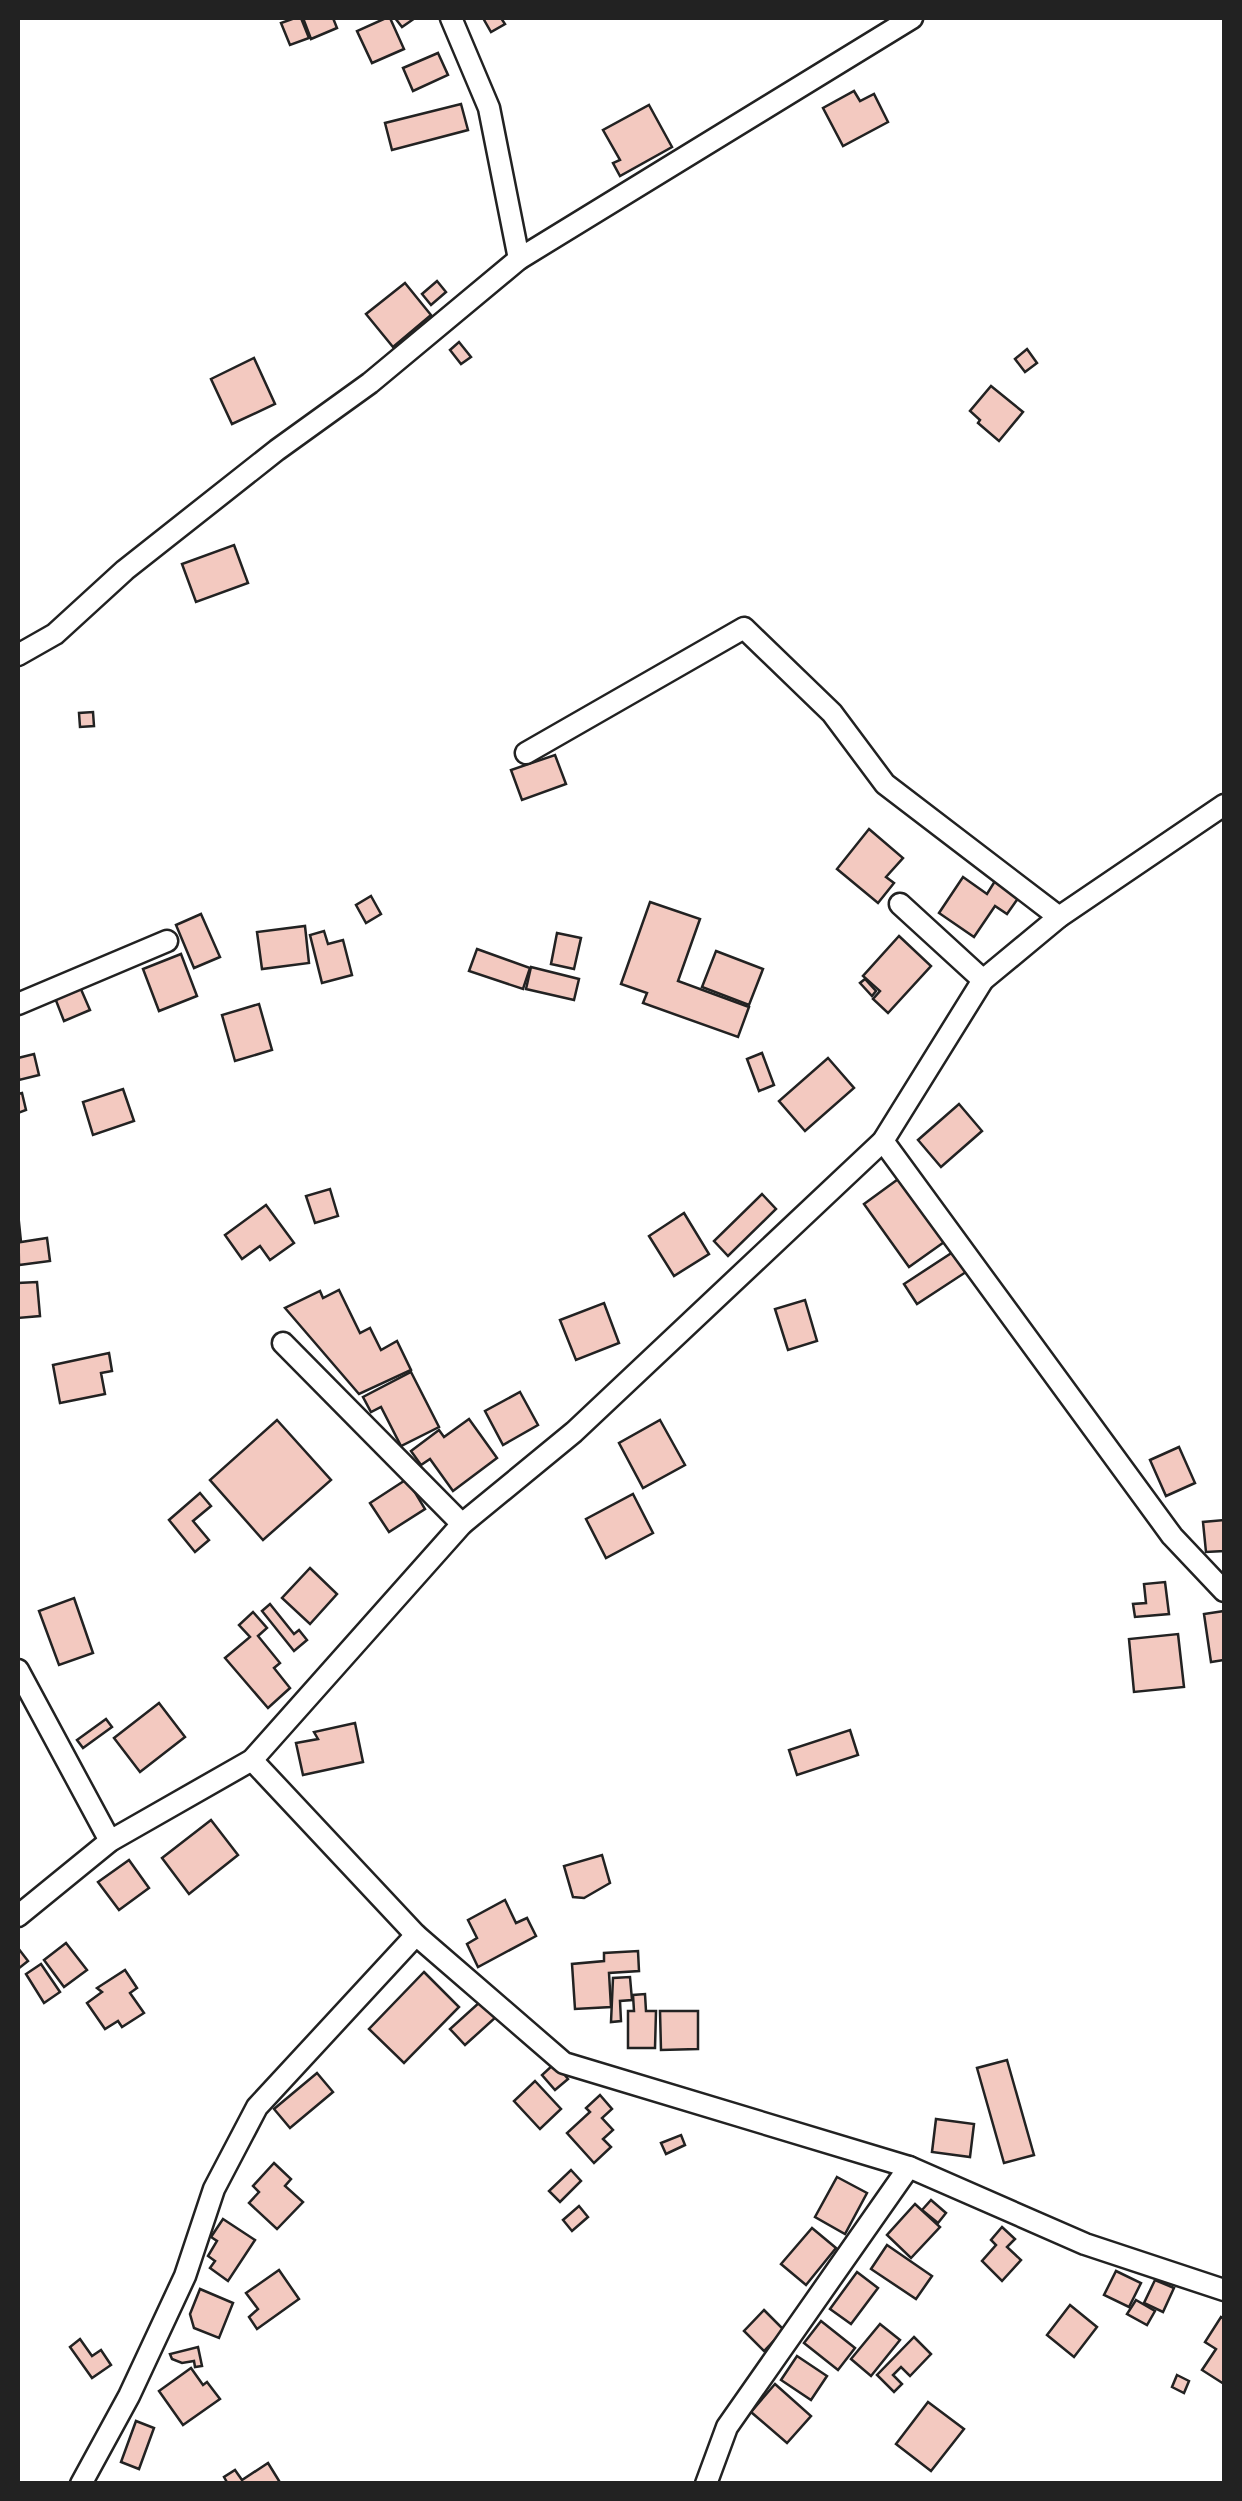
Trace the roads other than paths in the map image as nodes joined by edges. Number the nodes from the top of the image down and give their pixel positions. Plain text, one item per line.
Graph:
1 (451, 18) edge
2 (912, 18) edge
3 (519, 259) junction
4 (18, 654) edge
5 (526, 753) dead end
6 (1224, 805) edge
7 (900, 904) dead end
8 (1059, 917) junction
9 (167, 941) dead end
10 (983, 980) junction
11 (18, 1004) edge
12 (882, 1142) junction
13 (284, 1343) dead end
14 (462, 1524) junction
15 (1224, 1591) edge
16 (18, 1670) edge
17 (252, 1760) junction
18 (110, 1841) junction
19 (18, 1916) edge
20 (416, 1936) junction
21 (909, 2167) junction
22 (1224, 2290) edge
23 (81, 2484) edge
24 (706, 2484) edge

1 - 3 street
2 - 3 street
3 - 4 street
5 - 8 street
6 - 8 street
7 - 10 street
8 - 10 street
9 - 11 street
10 - 12 street
12 - 14 street
12 - 15 street
13 - 14 street
14 - 17 street
16 - 18 street
17 - 18 street
17 - 20 street
18 - 19 street
20 - 21 street
20 - 23 street
21 - 22 street
21 - 24 street

